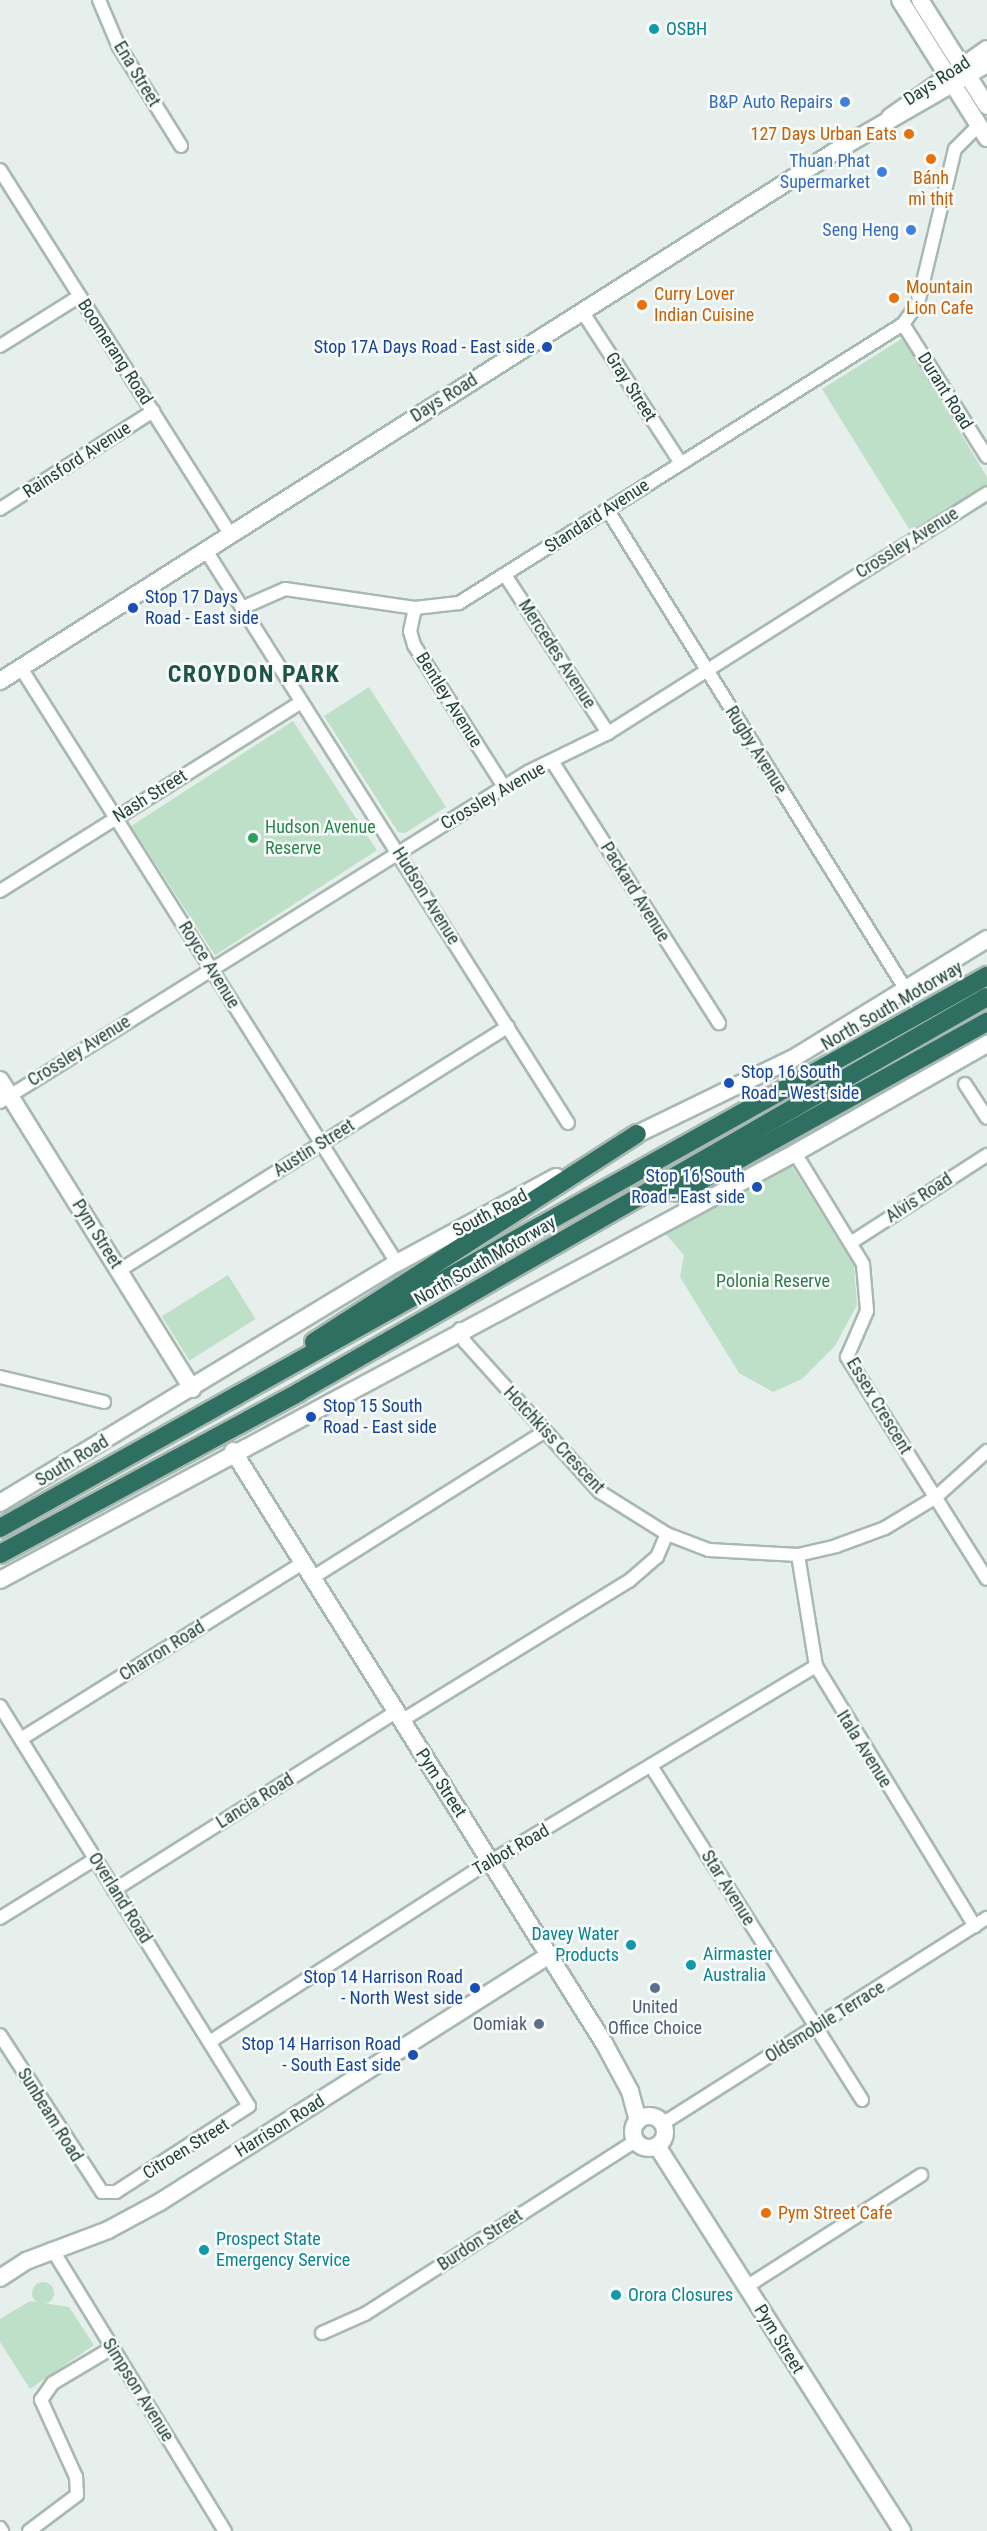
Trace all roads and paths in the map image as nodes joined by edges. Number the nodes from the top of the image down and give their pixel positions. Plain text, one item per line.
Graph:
1 (99, 0) edge
2 (900, 0) edge
3 (920, 0) edge
4 (987, 49) edge
5 (987, 64) edge
6 (957, 75) junction
7 (925, 103) junction
8 (987, 106) edge
9 (890, 117) junction
10 (980, 127) edge
11 (181, 146) dead end
12 (0, 170) edge
13 (80, 296) junction
14 (582, 311) junction
15 (903, 324) junction
16 (0, 346) edge
17 (153, 411) junction
18 (987, 457) edge
19 (680, 462) junction
20 (987, 493) edge
21 (0, 509) edge
22 (607, 509) junction
23 (230, 534) junction
24 (205, 549) junction
25 (505, 575) junction
26 (242, 608) junction
27 (415, 608) junction
28 (21, 668) junction
29 (707, 670) junction
30 (0, 681) edge
31 (301, 702) junction
32 (608, 733) junction
33 (552, 761) junction
34 (504, 787) junction
35 (116, 818) junction
36 (398, 852) junction
37 (0, 891) edge
38 (987, 939) edge
39 (211, 969) junction
40 (987, 976) edge
41 (906, 990) junction
42 (987, 997) edge
43 (987, 1022) edge
44 (719, 1023) dead end
45 (508, 1027) junction
46 (987, 1044) edge
47 (0, 1080) edge
48 (965, 1084) dead end
49 (5, 1098) edge
50 (987, 1118) edge
51 (568, 1123) dead end
52 (637, 1134) junction
53 (322, 1143) junction
54 (795, 1153) junction
55 (987, 1155) edge
56 (654, 1188) junction
57 (852, 1242) junction
58 (397, 1263) junction
59 (120, 1270) junction
60 (460, 1329) junction
61 (293, 1362) junction
62 (0, 1377) edge
63 (192, 1389) junction
64 (104, 1402) dead end
65 (545, 1431) junction
66 (233, 1451) junction
67 (987, 1451) edge
68 (936, 1497) junction
69 (0, 1503) edge
70 (0, 1528) edge
71 (667, 1534) junction
72 (0, 1554) edge
73 (798, 1555) junction
74 (307, 1571) junction
75 (987, 1579) edge
76 (0, 1580) edge
77 (816, 1666) junction
78 (0, 1706) edge
79 (398, 1717) junction
80 (21, 1739) junction
81 (651, 1766) junction
82 (95, 1859) junction
83 (492, 1863) junction
84 (114, 1890) junction
85 (0, 1918) edge
86 (987, 1918) edge
87 (975, 1926) junction
88 (549, 1955) junction
89 (816, 2028) junction
90 (0, 2036) edge
91 (211, 2041) junction
92 (242, 2089) joint
93 (862, 2100) dead end
94 (638, 2121) junction
95 (662, 2124) junction
96 (636, 2141) junction
97 (657, 2146) junction
98 (921, 2175) dead end
99 (102, 2192) joint
100 (52, 2249) junction
101 (0, 2278) edge
102 (746, 2287) junction
103 (322, 2333) dead end
104 (112, 2348) junction
105 (28, 2531) edge
106 (225, 2531) edge
107 (902, 2531) edge

1 - 11 street, Ena Street
2 - 6 main road
3 - 6 main road
4 - 6 main road, Days Road
5 - 6 main road, Days Road
6 - 7 main road, Days Road
6 - 8 main road
6 - 9 main road, Days Road
6 - 10 main road
7 - 9 main road, Days Road
7 - 10 main road
9 - 14 main road, Days Road
10 - 15 street, Standard Avenue
12 - 13 street, Boomerang Road
13 - 16 street
13 - 17 street, Boomerang Road
14 - 19 street, Gray Street
14 - 23 main road, Days Road
15 - 18 street, Durant Road
15 - 19 street, Standard Avenue
17 - 21 street, Rainsford Avenue
17 - 23 street, Boomerang Road
19 - 22 street, Standard Avenue
20 - 29 street, Crossley Avenue
22 - 25 street, Standard Avenue
22 - 29 street, Rugby Avenue
23 - 24 main road, Days Road
24 - 26 street, Hudson Avenue
24 - 28 main road, Days Road
25 - 27 street, Standard Avenue
25 - 32 street, Mercedes Avenue
26 - 27 street, Standard Avenue
26 - 31 street, Hudson Avenue
27 - 34 street, Bentley Avenue
28 - 30 main road, Days Road
28 - 35 street, Royce Avenue
29 - 32 street, Crossley Avenue
29 - 41 street, Rugby Avenue
31 - 35 street, Nash Street
31 - 36 street, Hudson Avenue
32 - 33 street, Crossley Avenue
33 - 34 street, Crossley Avenue
33 - 44 street, Packard Avenue
34 - 36 street, Crossley Avenue
35 - 37 street, Nash Street
35 - 39 street, Royce Avenue
36 - 39 street, Crossley Avenue
36 - 45 street, Hudson Avenue
38 - 41 main road, South Road
39 - 49 street, Crossley Avenue
39 - 53 street, Royce Avenue
40 - 61 highway, North South Motorway
41 - 52 main road, South Road
42 - 56 highway, North South Motorway
43 - 56 highway
45 - 51 street, Hudson Avenue
45 - 53 street, Austin Street
46 - 54 main road
47 - 49 main road, Pym Street
48 - 50 street
49 - 59 main road, Pym Street
52 - 58 main road, South Road
52 - 61 highway
53 - 58 street, Royce Avenue
53 - 59 street, Austin Street
54 - 57 street, Essex Crescent
54 - 60 main road
55 - 57 street, Alvis Road
56 - 72 highway, North South Motorway
57 - 68 street, Essex Crescent
58 - 63 main road, South Road
59 - 63 main road, Pym Street
60 - 65 street, Hotchkiss Crescent
60 - 66 main road
61 - 70 highway, North South Motorway
62 - 64 street
63 - 69 main road, South Road
65 - 71 street, Hotchkiss Crescent
65 - 74 street, Charron Road
66 - 74 main road, Pym Street
66 - 76 main road
67 - 68 street, Hotchkiss Crescent
68 - 73 street, Hotchkiss Crescent
68 - 75 street
71 - 73 street, Hotchkiss Crescent
71 - 79 street, Lancia Road
73 - 77 street, Itala Avenue
74 - 79 main road, Pym Street
74 - 80 street, Charron Road
77 - 81 street, Talbot Road
77 - 87 street, Itala Avenue
78 - 80 street, Overland Road
79 - 83 main road, Pym Street
79 - 84 street, Lancia Road
80 - 82 street, Overland Road
81 - 83 street, Talbot Road
81 - 89 street, Star Avenue
82 - 84 street, Overland Road
82 - 85 street
83 - 88 main road, Pym Street
83 - 91 street, Talbot Road
84 - 91 street, Overland Road
86 - 87 street, Oldsmobile Terrace
87 - 89 street, Oldsmobile Terrace
88 - 94 main road, Pym Street
88 - 100 main road, Harrison Road
89 - 93 street, Star Avenue
89 - 95 street, Oldsmobile Terrace
90 - 99 street, Sunbeam Road
91 - 92 street, Overland Road
92 - 99 street, Citroen Street
94 - 95 main road
94 - 96 main road
95 - 97 main road
96 - 97 main road
96 - 103 street, Burdon Street
97 - 102 main road, Pym Street
98 - 102 street
100 - 101 main road, Harrison Road
100 - 104 street, Simpson Avenue
102 - 107 main road, Pym Street
104 - 105 street
104 - 106 street, Simpson Avenue

